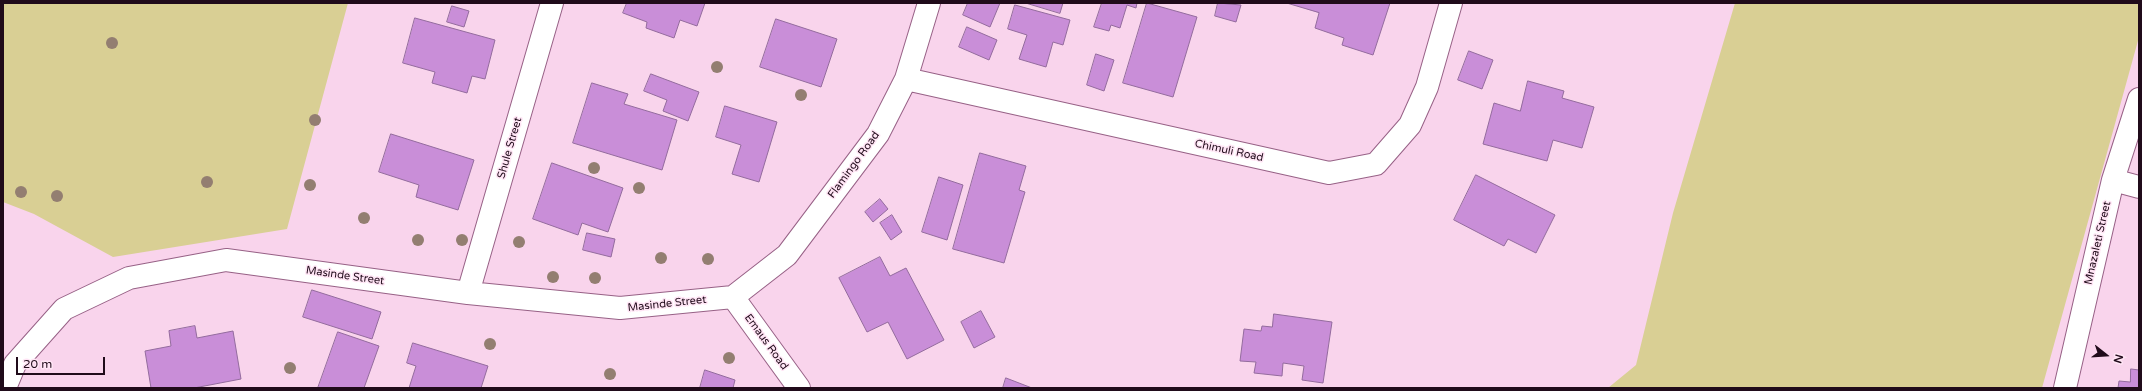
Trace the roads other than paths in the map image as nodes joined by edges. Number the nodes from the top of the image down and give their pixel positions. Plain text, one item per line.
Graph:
1 (552, 3) edge
2 (929, 3) edge
3 (1451, 3) edge
4 (906, 80) junction
5 (2139, 99) edge
6 (2113, 180) junction
7 (2139, 187) edge
8 (468, 293) junction
9 (733, 297) junction
10 (5, 388) edge
11 (798, 388) edge
12 (2065, 388) edge

1 - 8 street, Shule Street
2 - 4 street, Flamingo Road
3 - 4 street, Chimuli Road
4 - 9 street, Flamingo Road
5 - 6 street, Mnazaleti Street
6 - 7 street
6 - 12 street, Mnazaleti Street
8 - 9 street, Masinde Street
8 - 10 street, Masinde Street
9 - 11 street, Emaus Road

